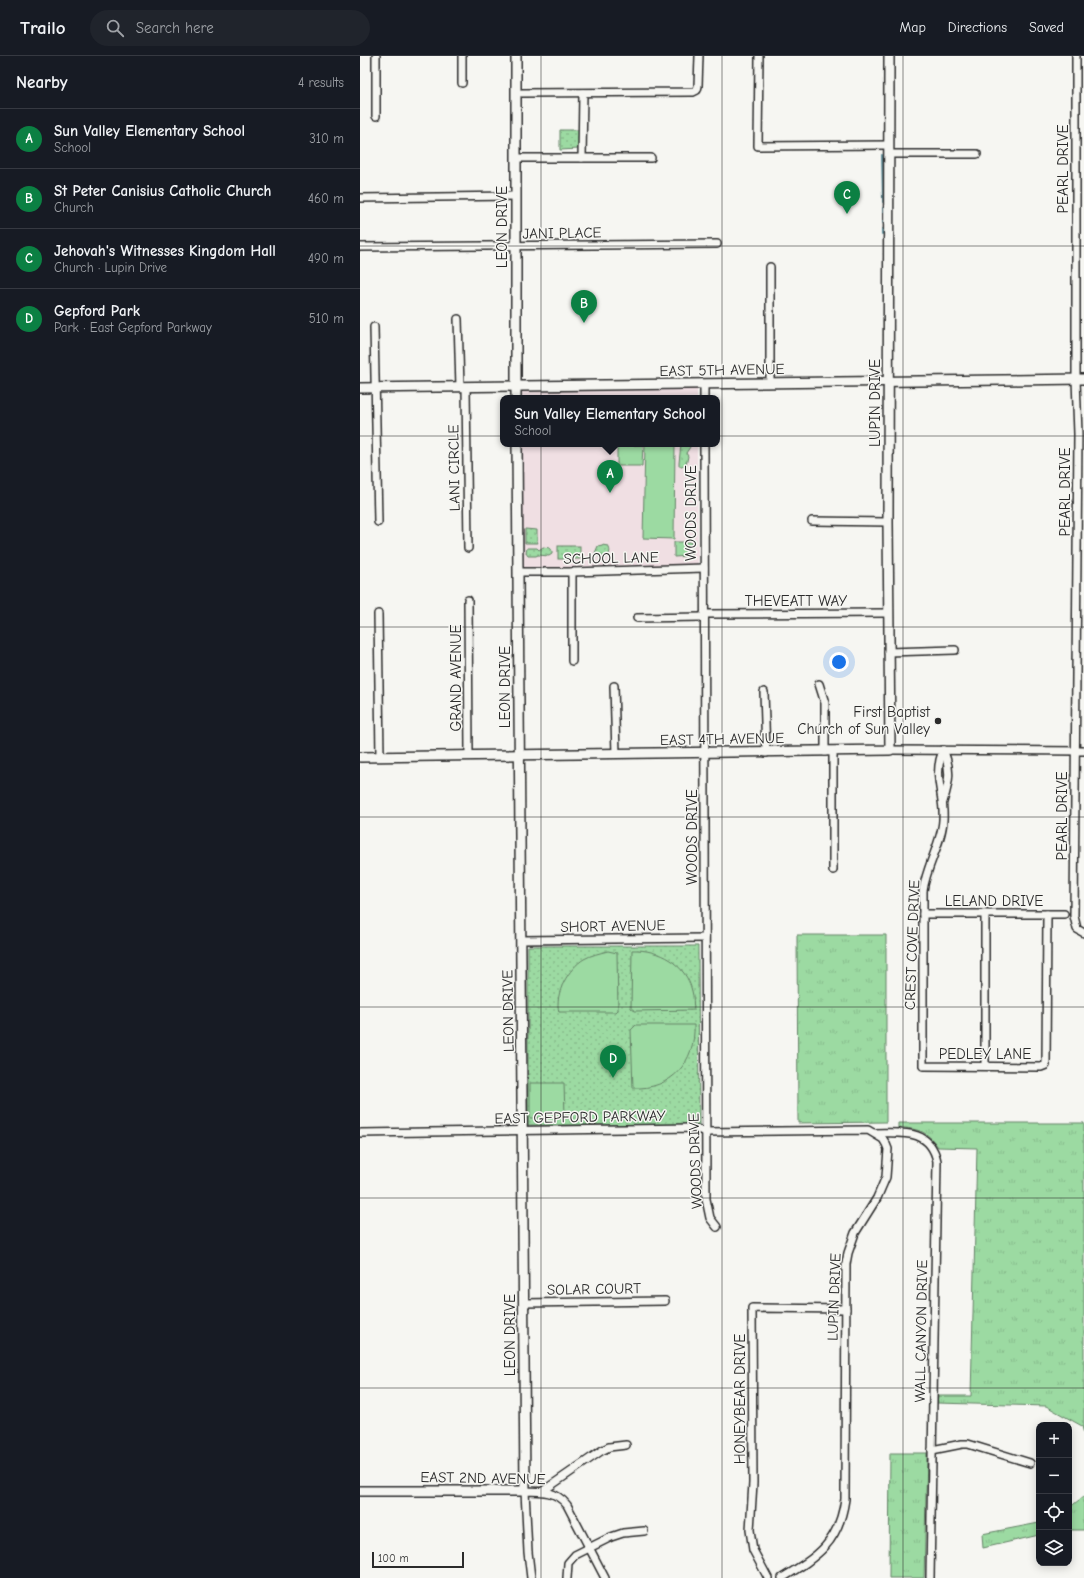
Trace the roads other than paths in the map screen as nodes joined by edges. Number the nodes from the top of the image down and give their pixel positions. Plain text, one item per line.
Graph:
1 (376, 56) edge
2 (462, 56) edge
3 (516, 56) edge
4 (699, 56) edge
5 (759, 56) edge
6 (890, 56) edge
7 (1076, 56) edge
8 (462, 83) dead end
9 (519, 92) junction
10 (583, 93) junction
11 (376, 116) dead end
12 (889, 150) junction
13 (977, 154) dead end
14 (516, 158) junction
15 (582, 158) junction
16 (651, 158) dead end
17 (516, 196) junction
18 (360, 198) edge
19 (717, 244) dead end
20 (516, 246) junction
21 (360, 247) edge
22 (770, 267) dead end
23 (458, 318) dead end
24 (374, 327) dead end
25 (1080, 379) edge
26 (889, 382) junction
27 (770, 383) junction
28 (704, 384) junction
29 (516, 386) junction
30 (463, 387) junction
31 (360, 388) edge
32 (375, 388) junction
33 (516, 395) edge
34 (704, 395) edge
35 (517, 447) edge
36 (704, 447) edge
37 (812, 521) dead end
38 (378, 522) dead end
39 (888, 522) junction
40 (468, 548) dead end
41 (704, 568) junction
42 (518, 572) junction
43 (572, 572) junction
44 (468, 600) dead end
45 (888, 613) junction
46 (378, 614) dead end
47 (704, 616) junction
48 (637, 618) dead end
49 (955, 650) dead end
50 (888, 652) junction
51 (572, 661) dead end
52 (819, 684) dead end
53 (614, 686) dead end
54 (764, 692) dead end
55 (890, 750) junction
56 (943, 750) junction
57 (1075, 751) junction
58 (1084, 751) edge
59 (829, 752) junction
60 (705, 753) junction
61 (766, 753) junction
62 (616, 754) junction
63 (519, 755) junction
64 (380, 756) junction
65 (469, 756) junction
66 (360, 757) edge
67 (833, 870) dead end
68 (923, 914) junction
69 (985, 914) junction
70 (1047, 914) junction
71 (1064, 914) dead end
72 (1084, 933) edge
73 (705, 938) junction
74 (521, 940) junction
75 (923, 1066) joint
76 (985, 1066) junction
77 (523, 1131) junction
78 (706, 1132) junction
79 (873, 1132) junction
80 (360, 1133) edge
81 (717, 1227) dead end
82 (665, 1301) dead end
83 (524, 1303) junction
84 (846, 1309) junction
85 (626, 1445) dead end
86 (932, 1450) junction
87 (1030, 1463) dead end
88 (360, 1490) edge
89 (526, 1491) junction
90 (543, 1491) junction
91 (644, 1531) dead end
92 (589, 1548) junction
93 (531, 1578) edge
94 (567, 1578) edge
95 (605, 1578) edge
96 (768, 1578) edge
97 (782, 1578) edge
98 (930, 1578) edge

1 - 11 street
2 - 8 street
3 - 9 street, LEON DRIVE
4 - 10 street
5 - 12 street
6 - 12 street, LUPIN DRIVE
7 - 25 street, PEARL DRIVE
9 - 10 street
9 - 14 street, LEON DRIVE
10 - 15 street
12 - 13 street
12 - 26 street, LUPIN DRIVE
14 - 15 street
14 - 17 street, LEON DRIVE
15 - 16 street
17 - 18 street
17 - 20 street, LEON DRIVE
19 - 20 street, JANI PLACE
20 - 21 street, JANI PLACE
20 - 29 street, LEON DRIVE
22 - 27 street
23 - 30 street, LANI CIRCLE
24 - 32 street
25 - 26 street, EAST 5TH AVENUE
25 - 57 street, PEARL DRIVE
26 - 27 street, EAST 5TH AVENUE
26 - 39 street, LUPIN DRIVE
27 - 28 street, EAST 5TH AVENUE
28 - 29 street, EAST 5TH AVENUE
28 - 34 street
29 - 30 street, EAST 5TH AVENUE
29 - 33 street, LEON DRIVE
30 - 32 street, EAST 5TH AVENUE
30 - 40 street, LANI CIRCLE
31 - 32 street, EAST 5TH AVENUE
32 - 38 street
35 - 42 street, LEON DRIVE
36 - 41 street, WOODS DRIVE
37 - 39 street
39 - 45 street, LUPIN DRIVE
41 - 43 street, SCHOOL LANE
41 - 47 street, WOODS DRIVE
42 - 43 street, SCHOOL LANE
42 - 63 street, LEON DRIVE
43 - 51 street
44 - 65 street, GRAND AVENUE
45 - 47 street, THEVEATT WAY
45 - 50 street, LUPIN DRIVE
46 - 64 street
47 - 48 street, THEVEATT WAY
47 - 60 street, WOODS DRIVE
49 - 50 street
50 - 55 street, LUPIN DRIVE
52 - 59 street
53 - 62 street
54 - 61 street
55 - 56 street, EAST 4TH AVENUE
55 - 59 street, EAST 4TH AVENUE
56 - 57 street, EAST 4TH AVENUE
56 - 68 street, CREST COVE DRIVE
57 - 58 street, EAST 4TH AVENUE
57 - 72 street, PEARL DRIVE
59 - 61 street, EAST 4TH AVENUE
59 - 67 street
60 - 61 street, EAST 4TH AVENUE
60 - 62 street, EAST 4TH AVENUE
60 - 73 street, WOODS DRIVE
62 - 63 street, EAST 4TH AVENUE
63 - 65 street, EAST 4TH AVENUE
63 - 74 street, LEON DRIVE
64 - 65 street, EAST 4TH AVENUE
64 - 66 street, EAST 4TH AVENUE
68 - 69 street, LELAND DRIVE
68 - 75 street, CREST COVE DRIVE
69 - 70 street, LELAND DRIVE
69 - 76 street
70 - 71 street, LELAND DRIVE
70 - 76 street, PEDLEY LANE
73 - 74 street, SHORT AVENUE
73 - 78 street, WOODS DRIVE
74 - 77 street, LEON DRIVE
75 - 76 street, PEDLEY LANE
77 - 78 street, EAST GEPFORD PARKWAY
77 - 80 street, EAST GEPFORD PARKWAY
77 - 83 street, LEON DRIVE
78 - 79 street, EAST GEPFORD PARKWAY
78 - 81 street, WOODS DRIVE
79 - 84 street, LUPIN DRIVE
79 - 86 street, WALL CANYON DRIVE
82 - 83 street, SOLAR COURT
83 - 89 street, LEON DRIVE
84 - 96 street, HONEYBEAR DRIVE
84 - 97 street, LUPIN DRIVE
85 - 90 street
86 - 87 street
86 - 98 street, WALL CANYON DRIVE
88 - 89 street, EAST 2ND AVENUE
89 - 90 street, EAST 2ND AVENUE
89 - 93 street, LEON DRIVE
90 - 92 street, EAST 2ND AVENUE
91 - 92 street
92 - 94 street
92 - 95 street, EAST 2ND AVENUE

